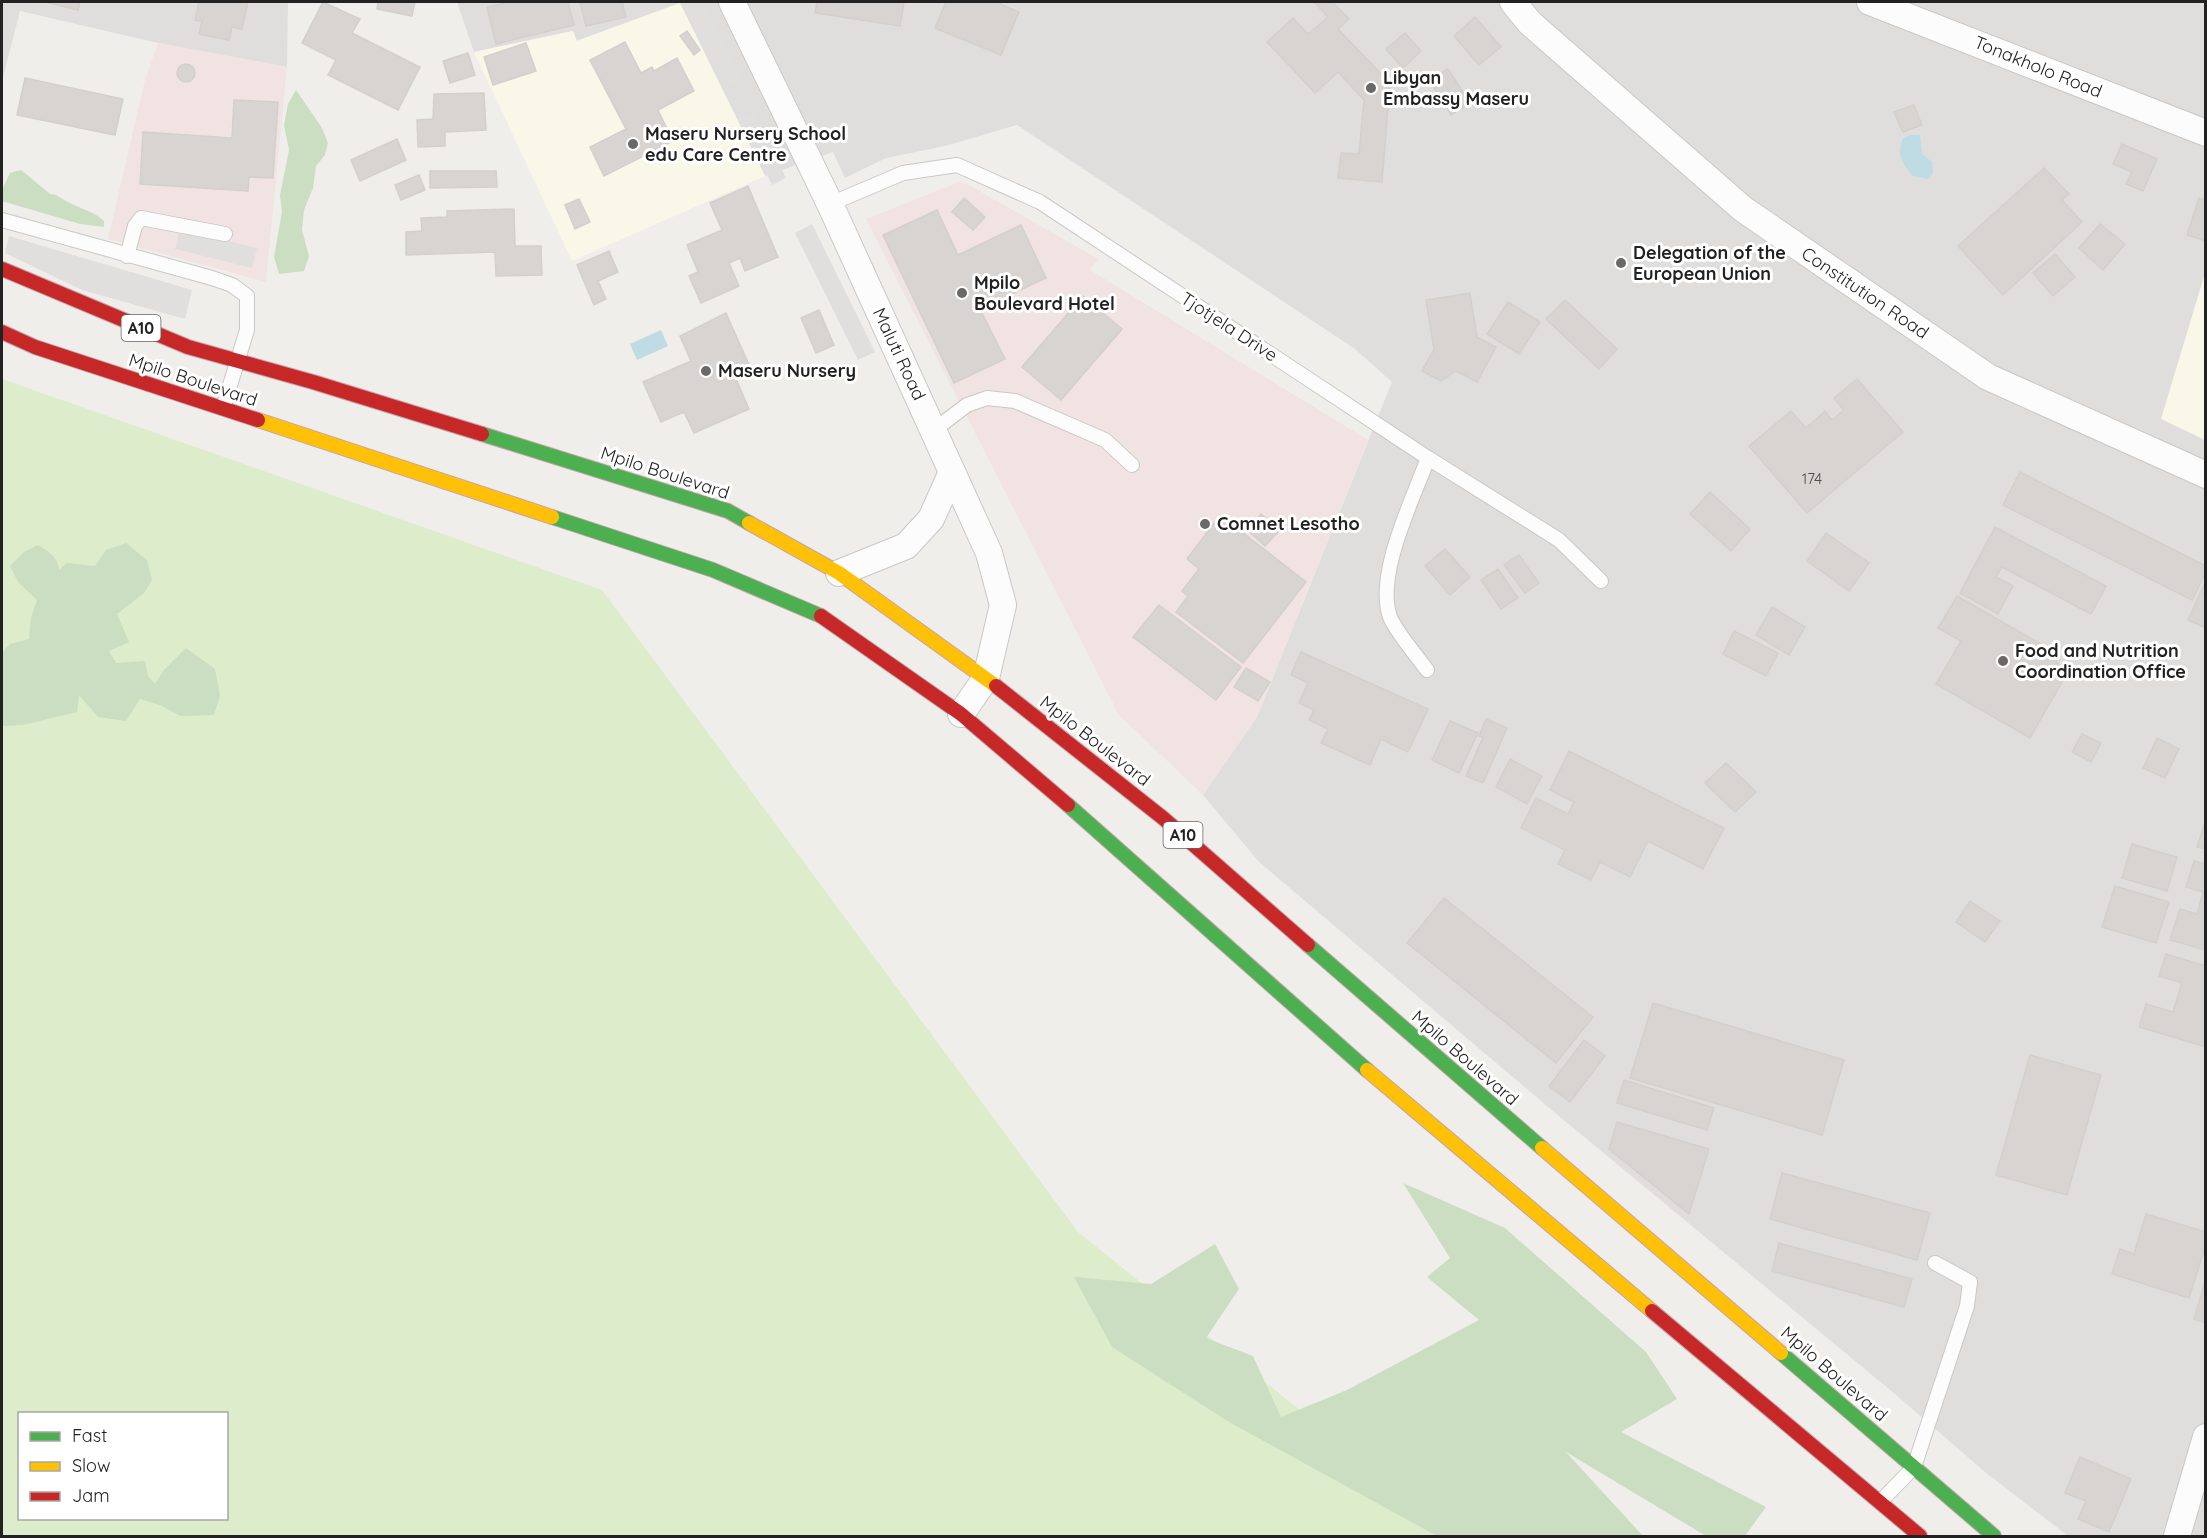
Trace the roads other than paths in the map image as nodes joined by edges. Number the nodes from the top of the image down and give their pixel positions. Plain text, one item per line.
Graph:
1 (732, 2) edge
2 (1513, 2) edge
3 (1870, 2) edge
4 (1896, 6) edge
5 (2205, 133) edge
6 (830, 204) junction
7 (2, 220) edge
8 (225, 234) dead end
9 (127, 255) junction
10 (2, 269) edge
11 (2, 332) edge
12 (237, 361) junction
13 (223, 408) junction
14 (934, 430) junction
15 (1428, 458) junction
16 (1132, 465) dead end
17 (952, 472) junction
18 (2205, 475) edge
19 (839, 573) junction
20 (1601, 581) dead end
21 (1427, 670) dead end
22 (986, 678) junction
23 (960, 714) junction
24 (1935, 1263) dead end
25 (2205, 1437) edge
26 (1914, 1467) junction
27 (1880, 1502) junction
28 (1920, 1536) edge
29 (1995, 1536) edge
30 (2177, 1536) edge

1 - 6 street, Maluti Road
2 - 18 street, Constitution Road
3 - 4 street, Tonakholo Road
4 - 5 street, Tonakholo Road
6 - 14 street, Maluti Road
6 - 15 lane, Tjotjela Drive
7 - 9 lane
8 - 9 lane
9 - 12 lane
10 - 12 highway, Mpilo Boulevard / A10
11 - 13 highway, Mpilo Boulevard
12 - 13 lane
12 - 19 highway, Mpilo Boulevard / A10
13 - 23 highway, Mpilo Boulevard
14 - 16 lane
14 - 17 street, Maluti Road
15 - 20 lane, Tjotjela Drive
15 - 21 lane
17 - 19 street
17 - 22 street, Maluti Road
19 - 22 highway, Mpilo Boulevard / A10
22 - 23 street, Maluti Road
22 - 26 highway, Mpilo Boulevard / A10
23 - 27 highway, Mpilo Boulevard
24 - 26 lane
25 - 30 street
26 - 27 lane
26 - 29 highway, Mpilo Boulevard / A10
27 - 28 highway, Mpilo Boulevard

